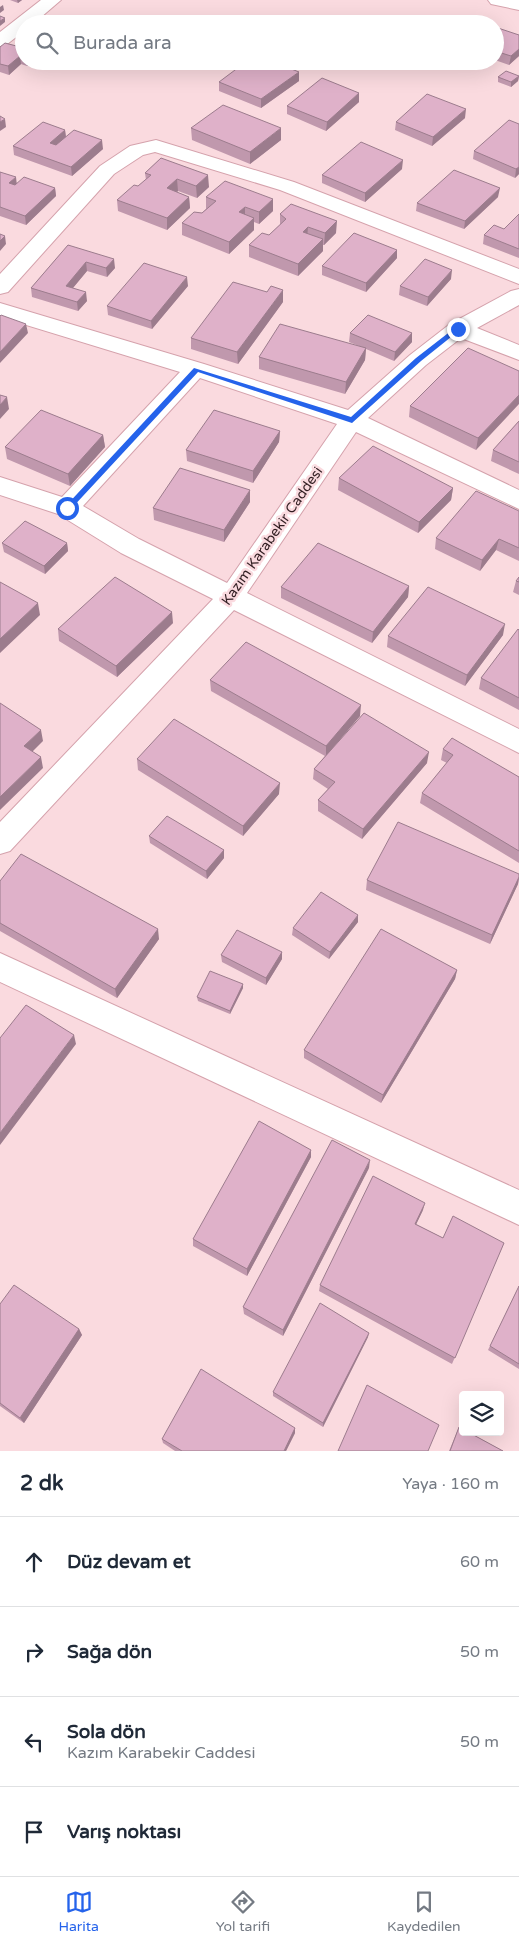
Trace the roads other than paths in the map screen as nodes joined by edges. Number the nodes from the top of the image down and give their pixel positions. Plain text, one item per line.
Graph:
1 (52, 0) edge
2 (497, 0) edge
3 (519, 4) edge
4 (33, 15) edge
5 (15, 29) edge
6 (0, 41) edge
7 (519, 278) edge
8 (0, 287) edge
9 (519, 296) edge
10 (0, 310) edge
11 (458, 329) junction
12 (519, 353) edge
13 (196, 369) junction
14 (352, 420) junction
15 (5, 494) edge
16 (519, 500) edge
17 (67, 508) junction
18 (231, 597) junction
19 (519, 742) edge
20 (0, 842) edge
21 (0, 967) edge
22 (519, 1208) edge

1 - 4 street
2 - 3 street
5 - 6 street
7 - 8 street
9 - 11 street, Kazım Karabekir Caddesi
10 - 13 street
11 - 12 street
11 - 14 street, Kazım Karabekir Caddesi
13 - 14 street
13 - 17 street
14 - 16 street
14 - 18 street, Kazım Karabekir Caddesi
15 - 17 street
17 - 18 street
18 - 19 street
18 - 20 street, Kazım Karabekir Caddesi
21 - 22 street

